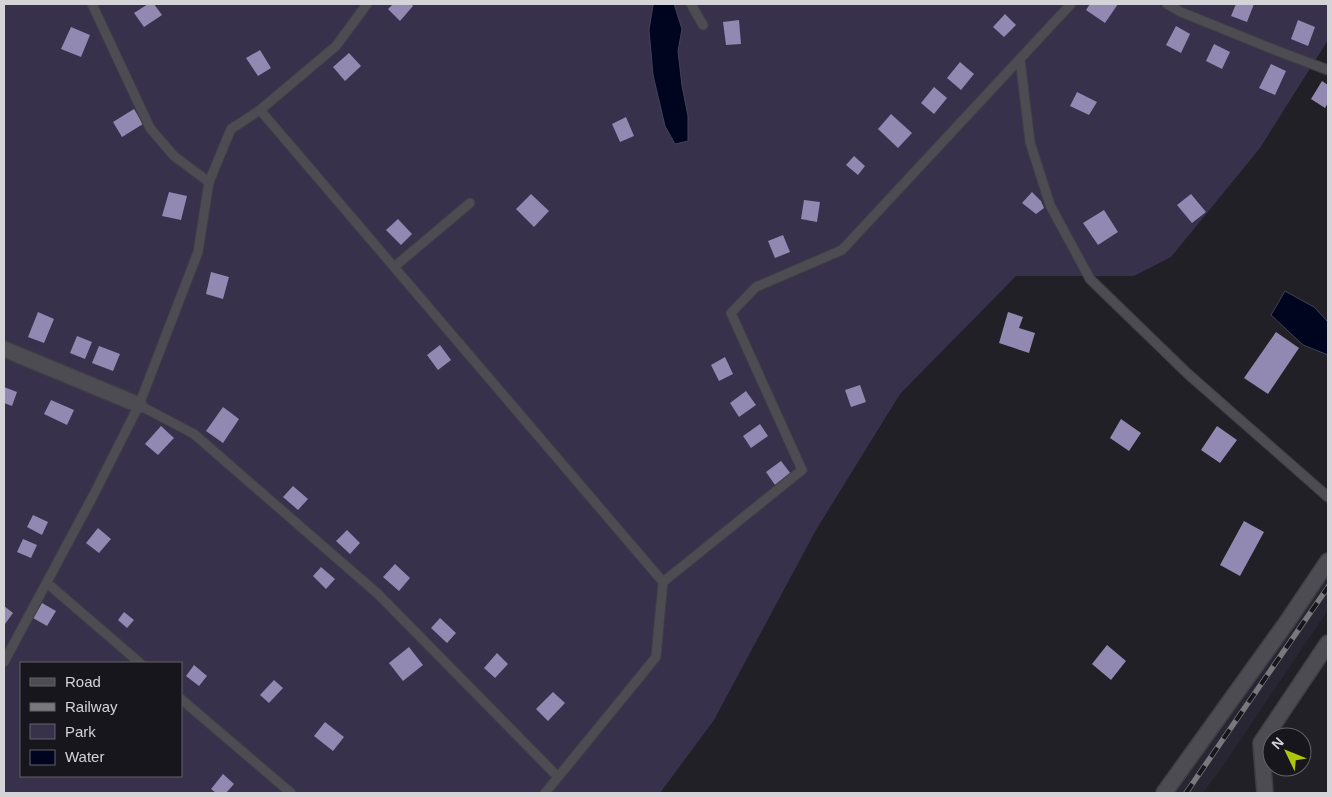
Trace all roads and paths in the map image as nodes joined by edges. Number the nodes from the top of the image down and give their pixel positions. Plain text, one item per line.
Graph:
1 (92, 4) edge
2 (367, 4) edge
3 (691, 4) edge
4 (1071, 4) edge
5 (1167, 4) edge
6 (703, 24) dead end
7 (1020, 59) junction
8 (1328, 70) edge
9 (260, 110) junction
10 (209, 182) junction
11 (470, 203) dead end
12 (394, 267) junction
13 (4, 349) edge
14 (139, 405) junction
15 (1328, 497) edge
16 (1328, 561) edge
17 (663, 582) junction
18 (47, 583) junction
19 (1328, 643) edge
20 (4, 662) edge
21 (139, 662) edge
22 (182, 700) edge
23 (558, 777) junction
24 (291, 793) edge
25 (545, 793) edge
26 (1164, 793) edge
27 (1265, 793) edge

1 - 10 lane
2 - 9 lane
3 - 6 lane
4 - 7 lane
5 - 8 lane
7 - 15 lane
7 - 17 lane
9 - 10 lane
9 - 12 lane
10 - 14 lane
11 - 12 lane
12 - 17 lane
13 - 14 street
14 - 18 lane
14 - 23 lane
16 - 26 street
17 - 23 lane
18 - 20 lane
18 - 21 lane
19 - 27 street
22 - 24 lane
23 - 25 lane

